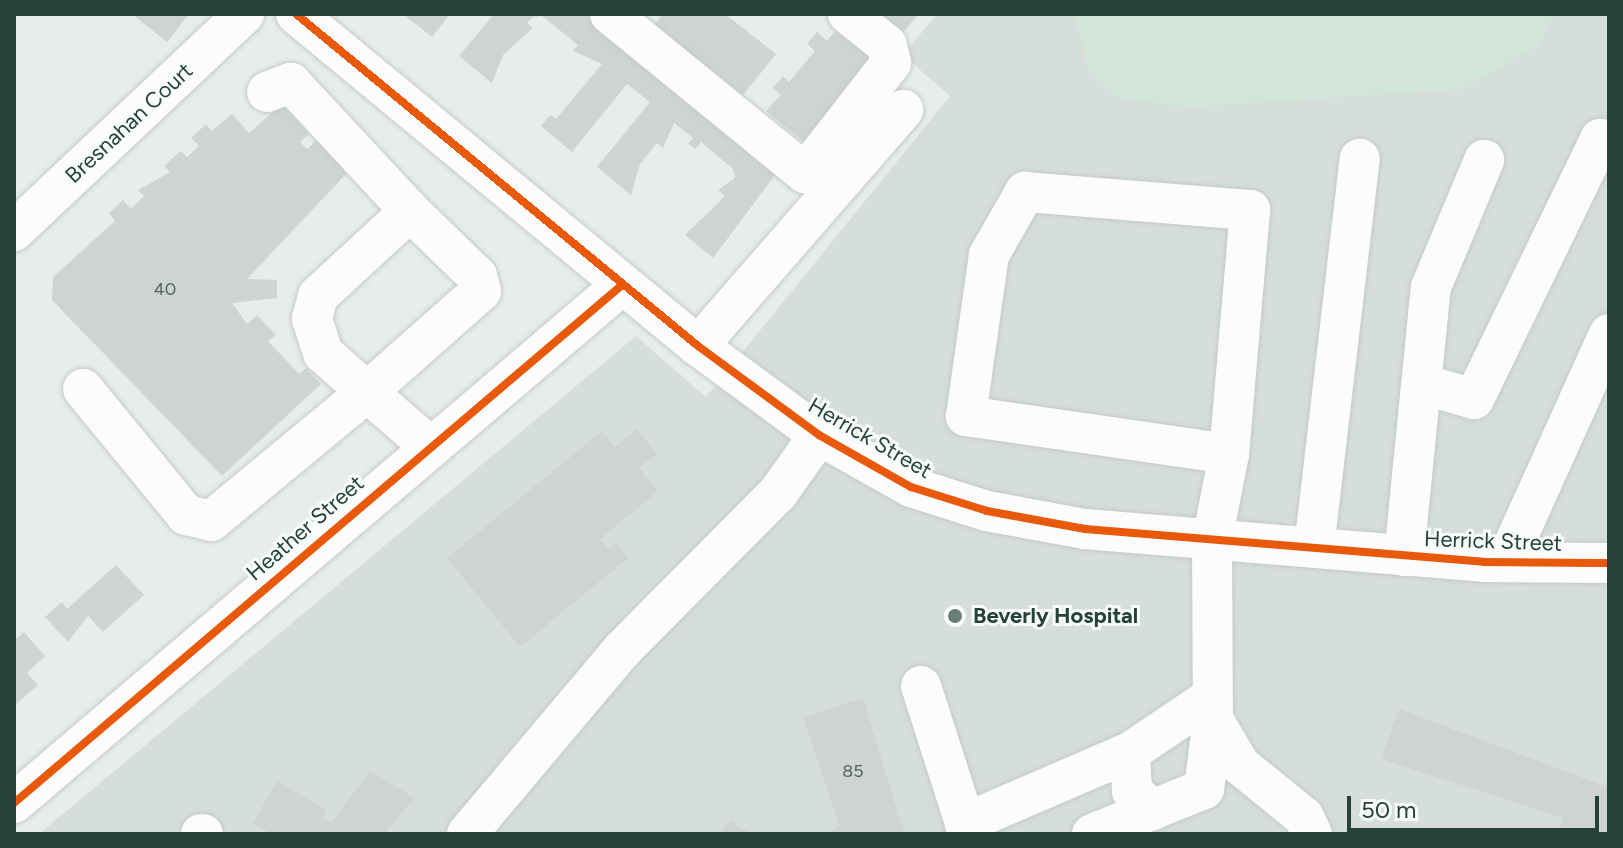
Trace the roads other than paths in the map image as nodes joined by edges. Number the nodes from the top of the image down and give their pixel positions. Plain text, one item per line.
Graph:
1 (244, 14) edge
2 (296, 14) edge
3 (610, 14) edge
4 (848, 14) edge
5 (267, 92) dead end
6 (903, 110) dead end
7 (1609, 143) edge
8 (1360, 159) dead end
9 (1484, 160) dead end
10 (410, 211) junction
11 (14, 231) edge
12 (622, 285) junction
13 (1609, 334) edge
14 (698, 346) junction
15 (1422, 384) junction
16 (83, 389) dead end
17 (367, 392) junction
18 (819, 435) junction
19 (428, 445) junction
20 (1229, 454) junction
21 (1212, 541) junction
22 (1314, 548) junction
23 (1601, 554) edge
24 (1404, 556) junction
25 (1506, 562) junction
26 (921, 686) dead end
27 (1212, 708) junction
28 (1130, 752) junction
29 (14, 803) edge
30 (1153, 810) junction
31 (481, 827) edge
32 (966, 829) edge
33 (1092, 834) edge
34 (1312, 834) edge

1 - 11 street, Bresnahan Court
2 - 12 street, Herrick Street
3 - 4 street
5 - 10 street
6 - 14 street
7 - 15 street
8 - 22 street
9 - 15 street
10 - 17 street
10 - 17 street
12 - 14 street, Herrick Street
12 - 19 street, Heather Street
13 - 25 street
14 - 18 street, Herrick Street
15 - 24 street
16 - 17 street
17 - 19 street
18 - 21 street, Herrick Street
18 - 31 street
19 - 29 street, Heather Street
20 - 20 street
20 - 21 street
21 - 22 street, Herrick Street
21 - 27 street
22 - 24 street, Herrick Street
23 - 25 street, Herrick Street
24 - 25 street, Herrick Street
26 - 32 street
27 - 28 street
27 - 30 street
27 - 34 street
28 - 30 street
28 - 32 street
30 - 33 street

